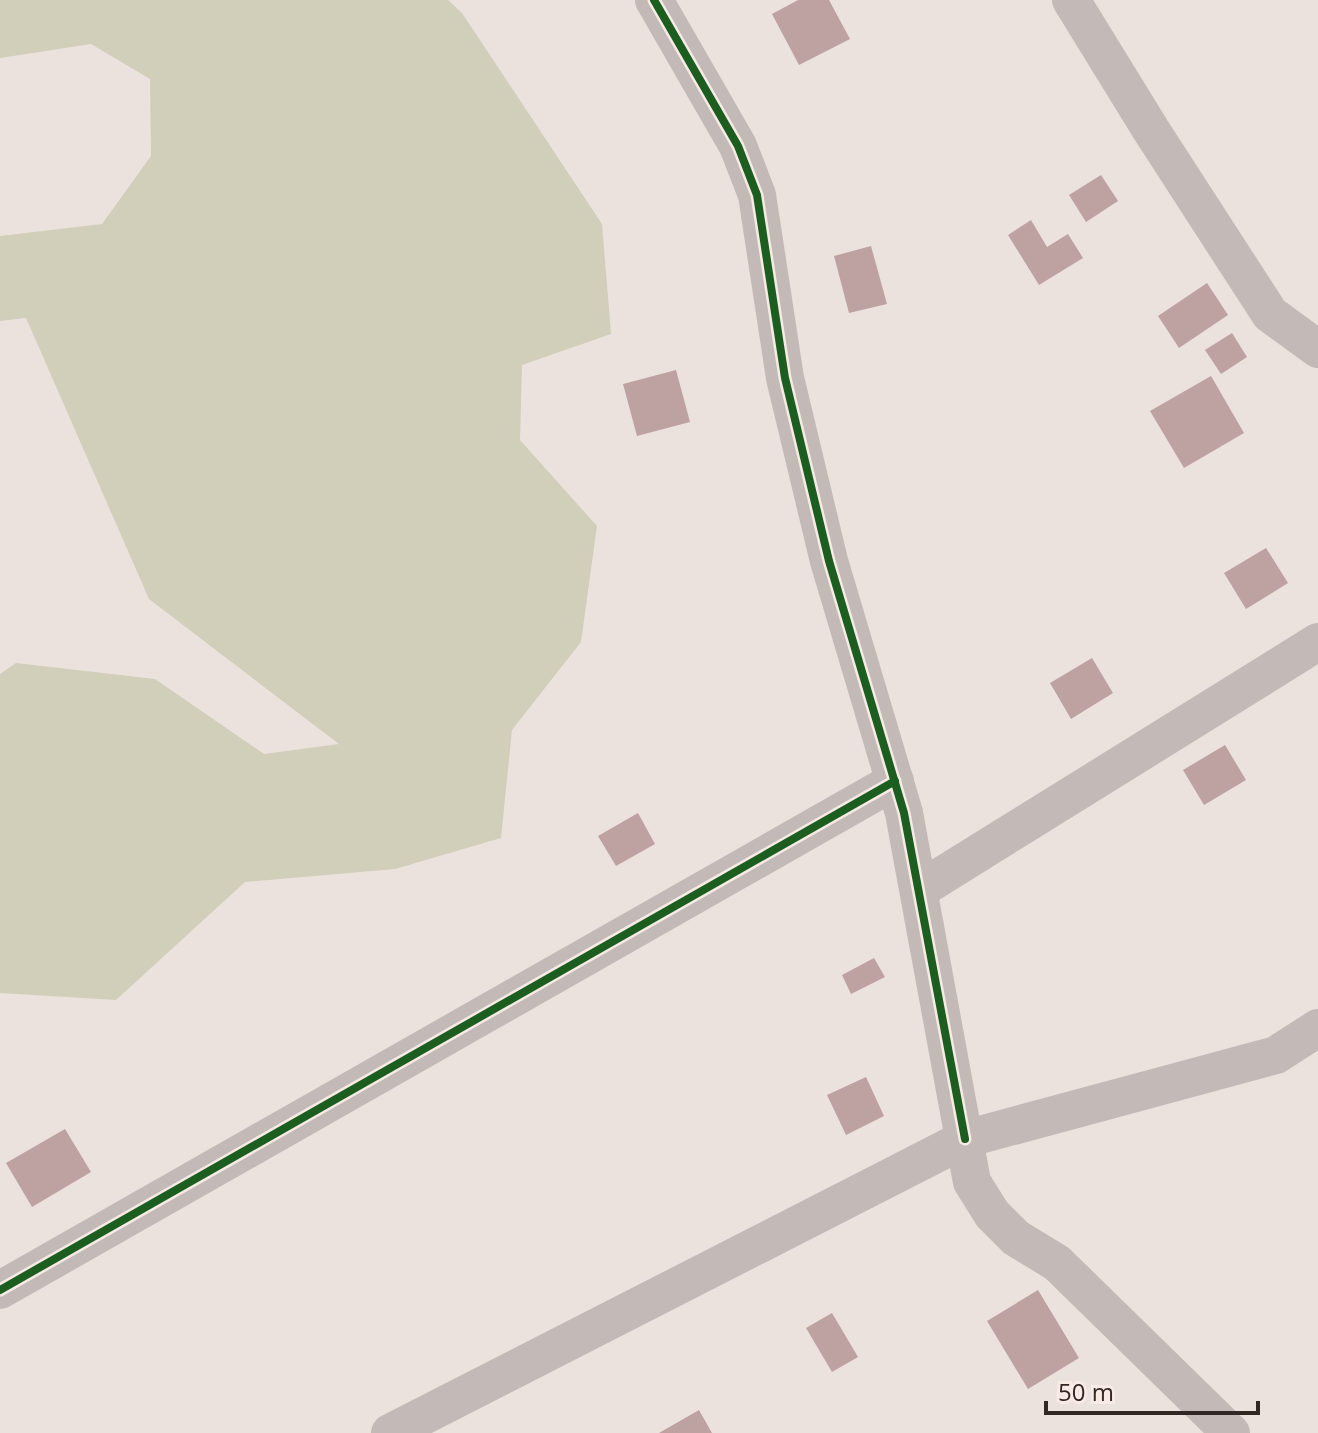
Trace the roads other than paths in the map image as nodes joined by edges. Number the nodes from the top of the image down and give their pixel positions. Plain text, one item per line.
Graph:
1 (654, 0) edge
2 (1071, 0) edge
3 (1318, 349) edge
4 (1318, 642) edge
5 (895, 781) junction
6 (919, 890) junction
7 (1318, 1028) edge
8 (965, 1139) junction
9 (0, 1290) edge
10 (1212, 1428) edge
11 (390, 1433) edge

1 - 5 street
2 - 3 street
4 - 6 street
5 - 6 street
5 - 9 street
6 - 8 street
7 - 8 street
8 - 10 street
8 - 11 street

